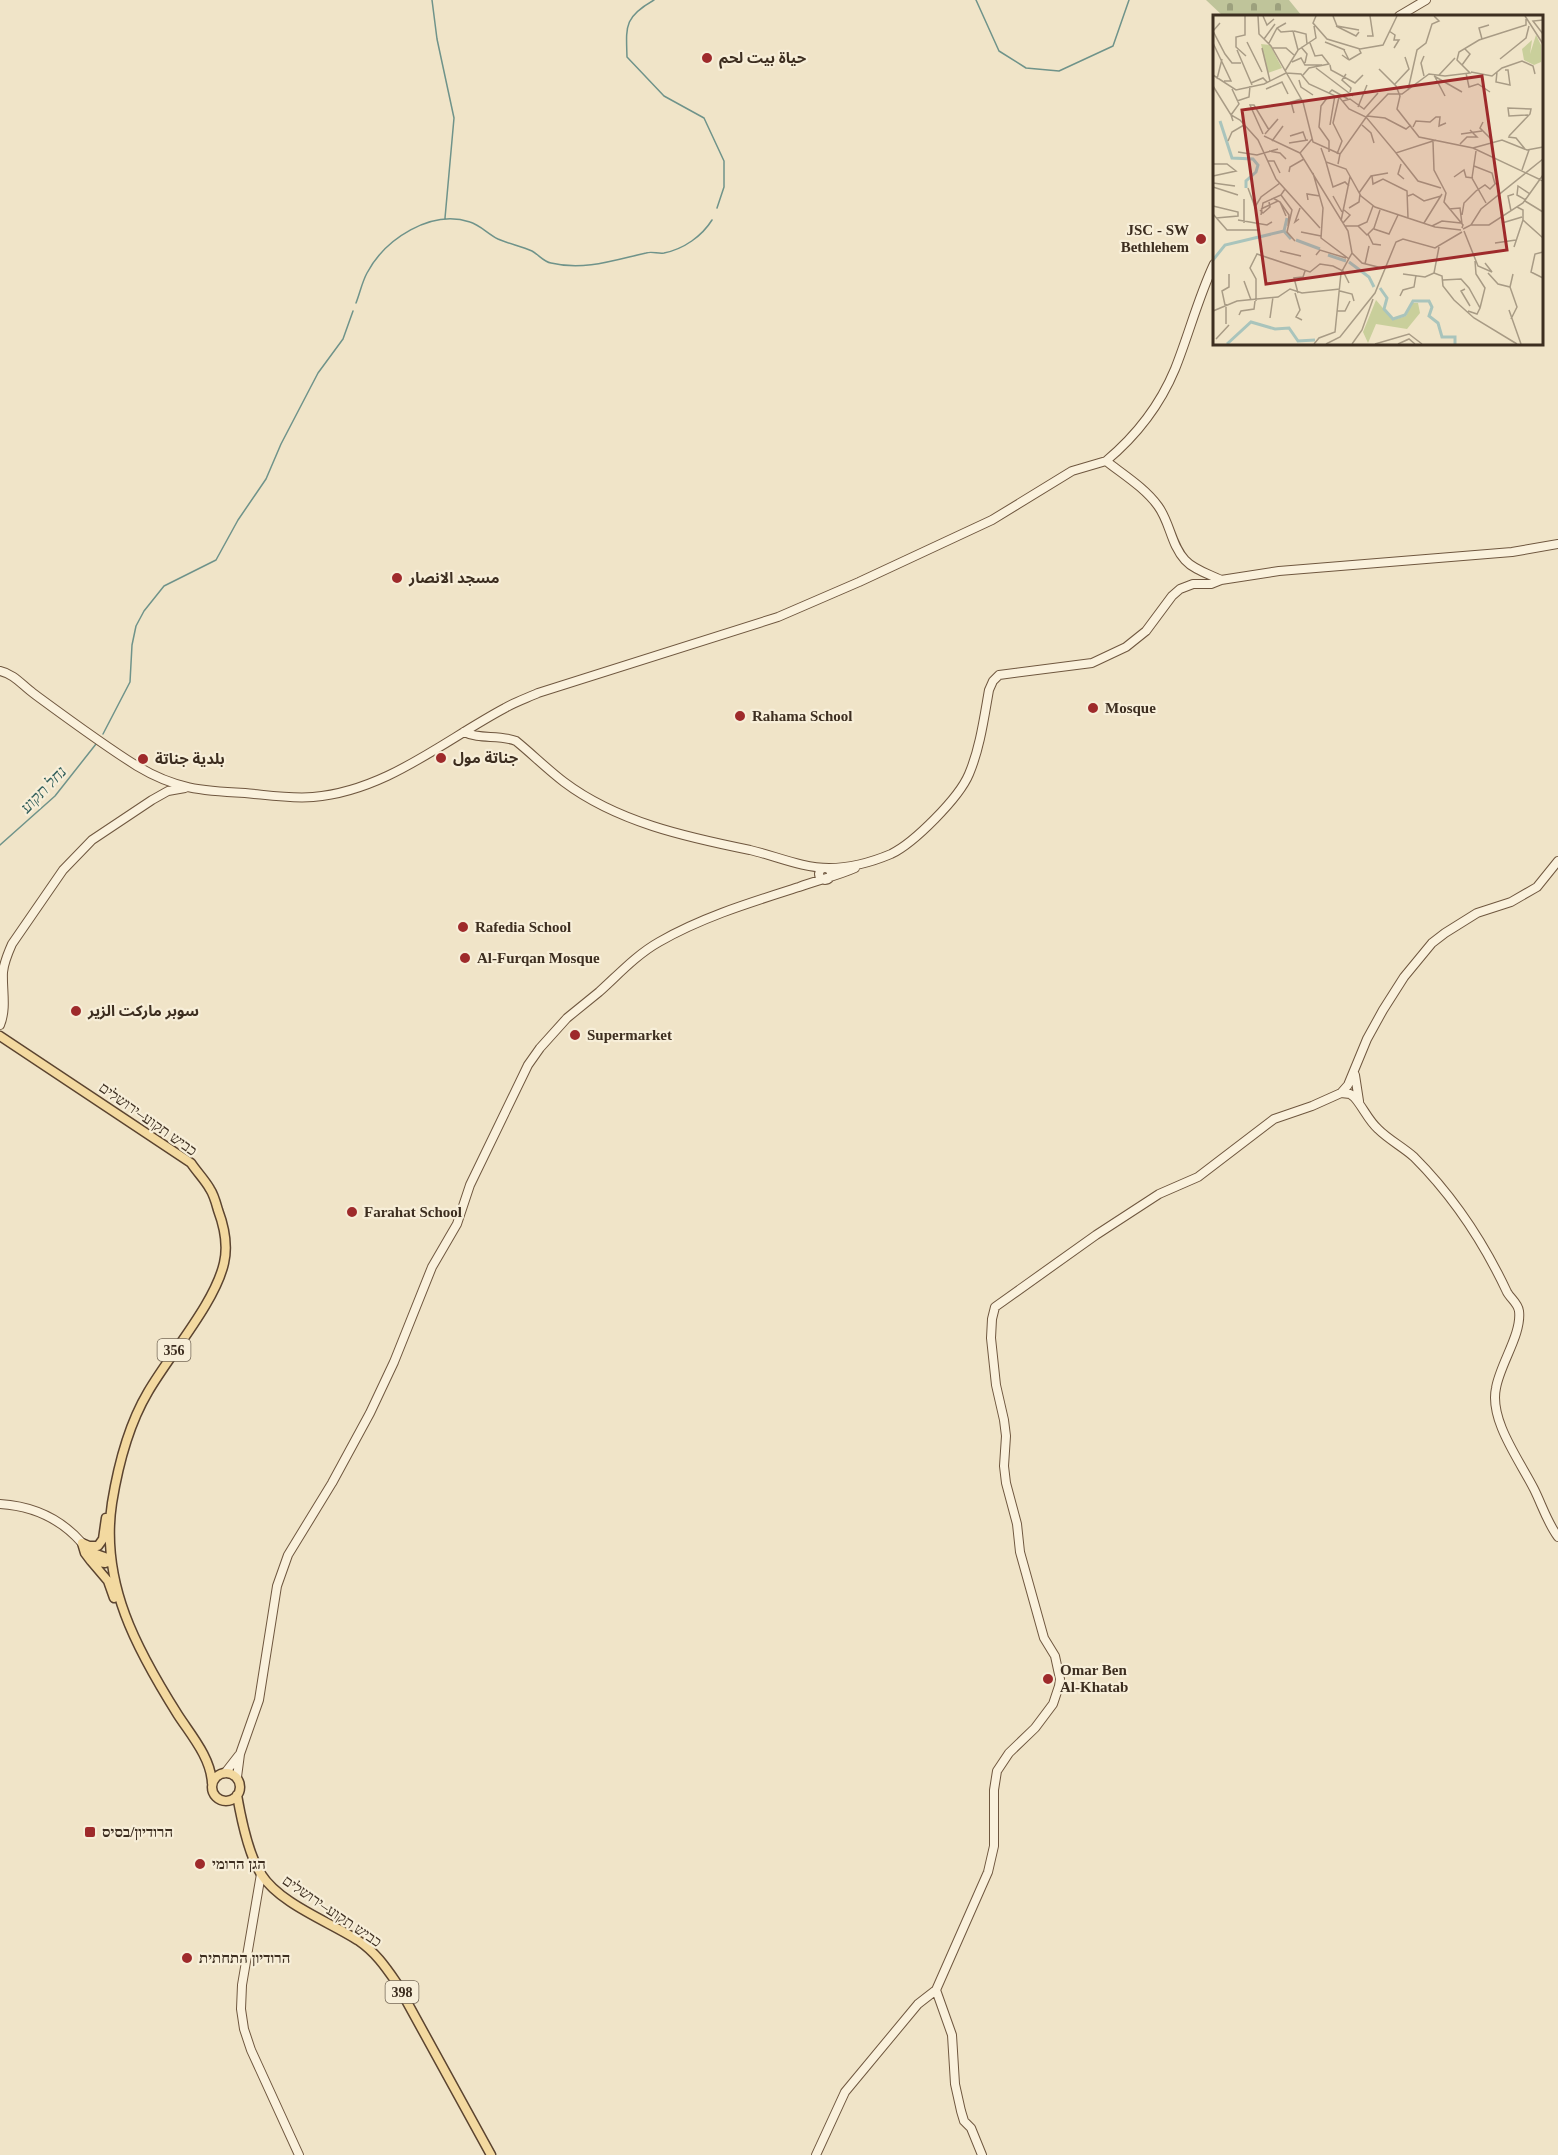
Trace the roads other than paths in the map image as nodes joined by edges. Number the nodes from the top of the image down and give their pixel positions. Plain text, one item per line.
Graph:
1 (1426, 0) edge
2 (1401, 15) edge
3 (1213, 268) edge
4 (1106, 461) junction
5 (1558, 544) edge
6 (1221, 580) junction
7 (0, 671) edge
8 (464, 732) junction
9 (163, 781) junction
10 (174, 784) junction
11 (187, 788) junction
12 (168, 791) junction
13 (152, 800) junction
14 (873, 860) junction
15 (1558, 861) edge
16 (801, 864) junction
17 (826, 868) junction
18 (820, 875) junction
19 (0, 1024) edge
20 (0, 1036) edge
21 (1350, 1089) junction
22 (125, 1450) junction
23 (0, 1504) edge
24 (1558, 1537) edge
25 (82, 1543) junction
26 (91, 1561) junction
27 (111, 1561) junction
28 (131, 1632) junction
29 (203, 1753) junction
30 (240, 1754) junction
31 (225, 1773) junction
32 (237, 1778) junction
33 (212, 1783) junction
34 (233, 1798) junction
35 (261, 1875) junction
36 (936, 1990) junction
37 (299, 2155) edge
38 (491, 2155) edge
39 (816, 2155) edge
40 (982, 2155) edge

1 - 2 street
3 - 4 street
4 - 6 street
4 - 8 street
5 - 6 street
6 - 14 street
7 - 9 street
8 - 11 street
8 - 16 street
9 - 10 street
9 - 12 street
9 - 13 street
10 - 11 street
10 - 12 street
11 - 12 street
12 - 13 street
13 - 19 street
14 - 17 street
14 - 18 street
15 - 21 street
16 - 17 street
16 - 18 street
17 - 18 street
18 - 30 street
20 - 22 main road, כביש תקוע–ירושלים / 356
21 - 24 street
21 - 36 street
22 - 25 main road
22 - 27 main road, כביש תקוע–ירושלים / 356
23 - 25 street
25 - 26 main road
25 - 27 main road
26 - 27 main road
26 - 28 main road
27 - 28 main road, כביש תקוע–ירושלים / 356
28 - 29 main road, כביש תקוע–ירושלים / 356
29 - 31 main road, כביש תקוע–ירושלים / 356
29 - 33 main road, כביש תקוע–ירושלים / 356
30 - 31 street
30 - 32 street
31 - 32 main road
31 - 33 main road
32 - 34 main road
33 - 34 main road
34 - 35 main road, כביש תקוע–ירושלים / 398
35 - 37 street
35 - 38 main road, כביש תקוע–ירושלים / 398
36 - 39 street
36 - 40 street

